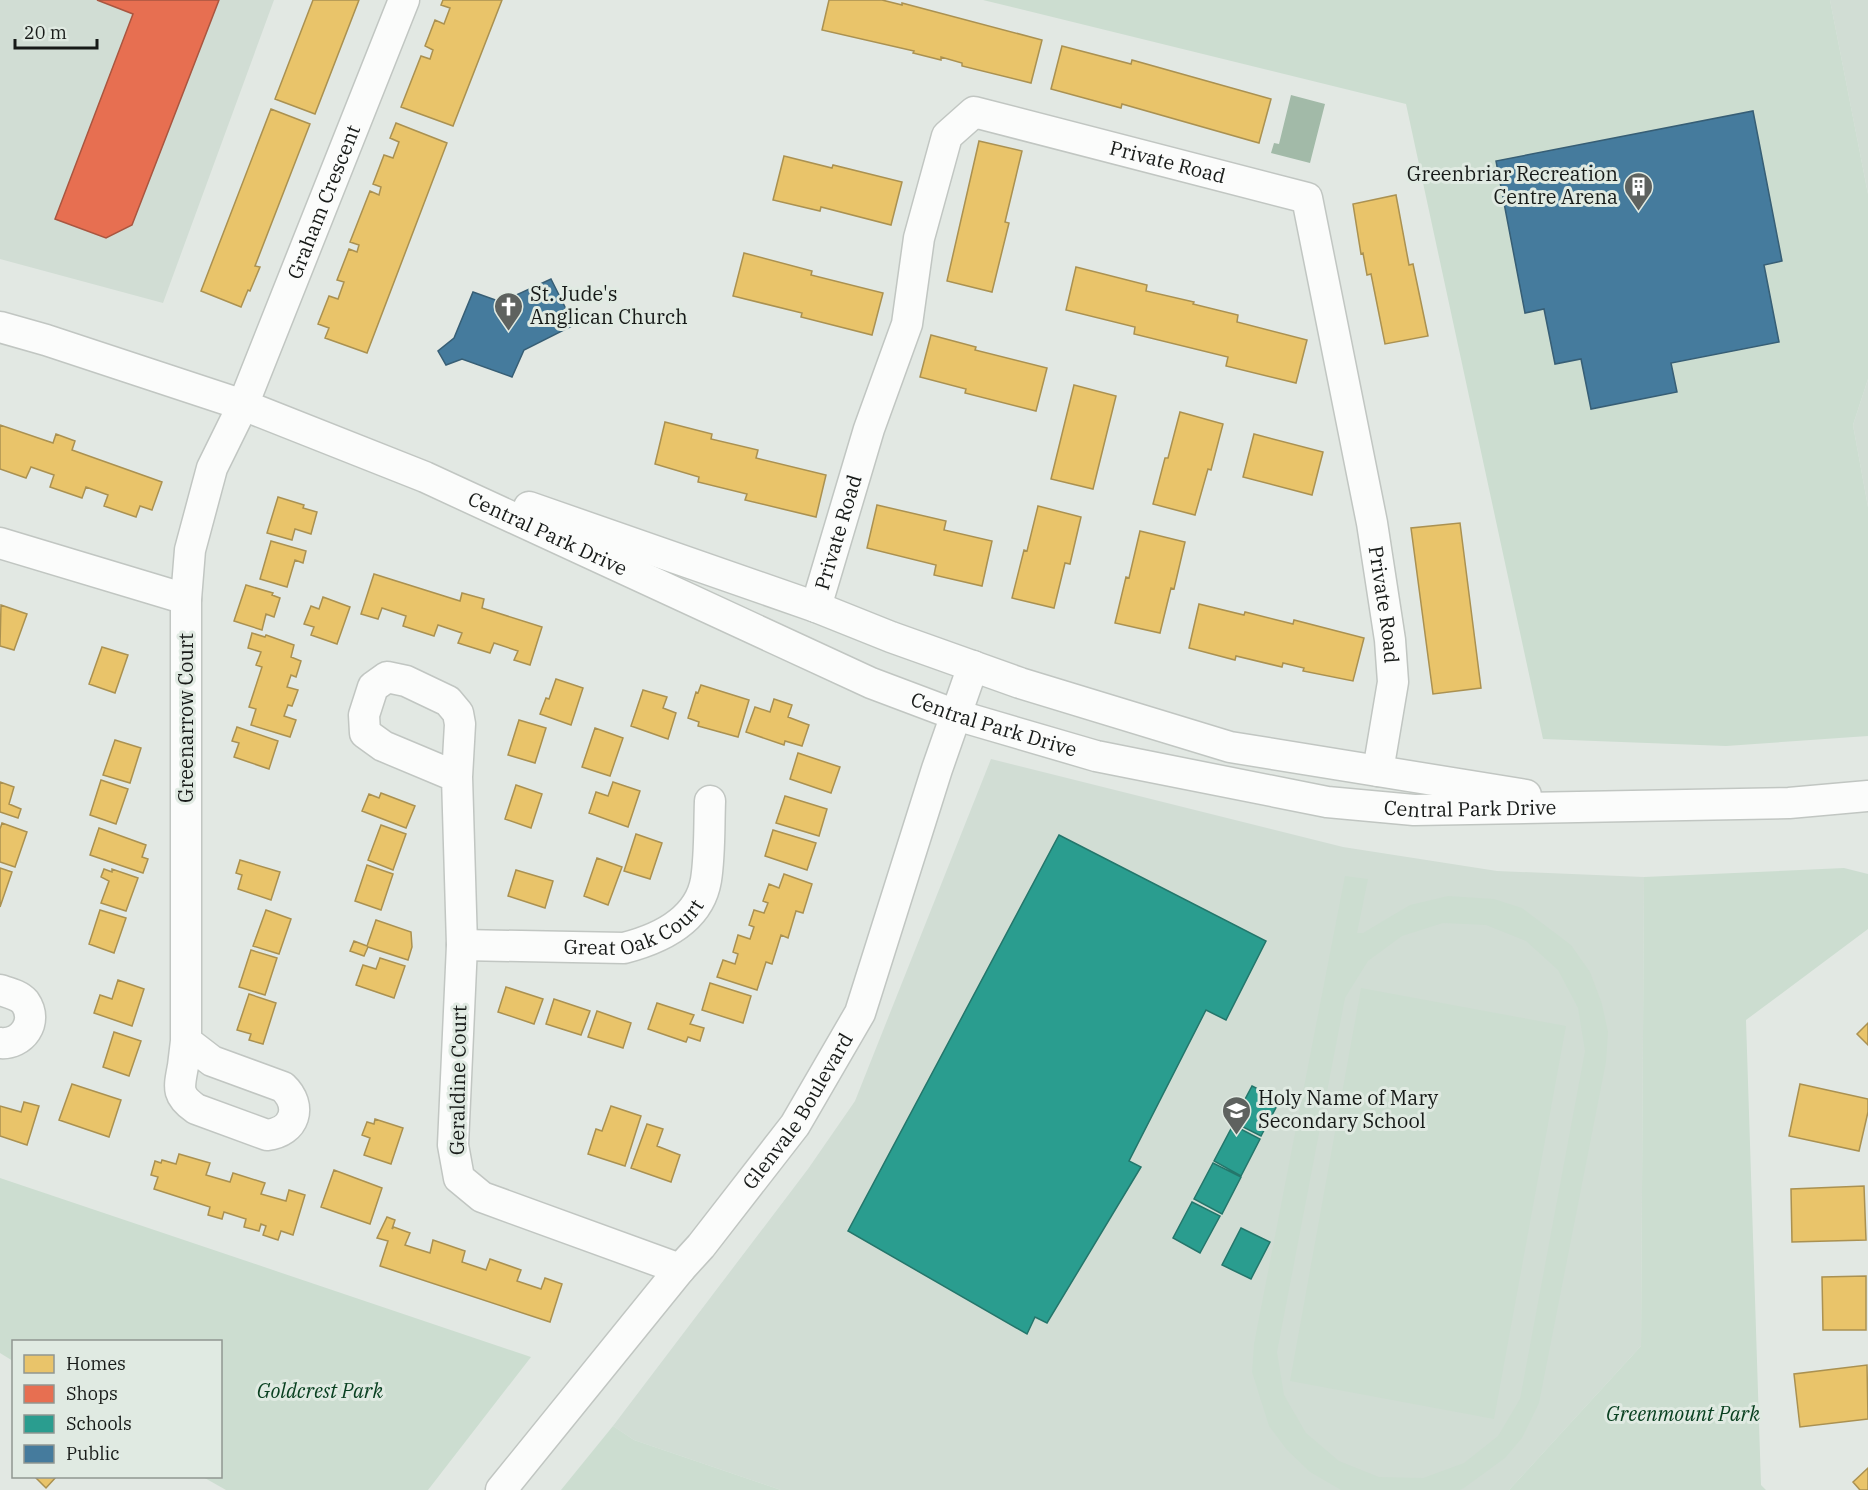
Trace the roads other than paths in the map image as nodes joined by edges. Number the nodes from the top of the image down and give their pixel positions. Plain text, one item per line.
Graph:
1 (404, 0) edge
2 (0, 327) edge
3 (243, 405) junction
4 (424, 477) junction
5 (0, 543) edge
6 (186, 599) junction
7 (816, 607) junction
8 (972, 666) junction
9 (956, 715) junction
10 (1378, 771) junction
11 (457, 777) dead end
12 (1868, 796) edge
13 (710, 801) dead end
14 (1606, 808) junction
15 (462, 945) junction
16 (0, 990) edge
17 (186, 1041) dead end
18 (0, 1043) edge
19 (681, 1269) junction
20 (501, 1490) edge

1 - 3 street, Graham Crescent
2 - 3 street, Central Park Drive
3 - 4 street, Central Park Drive
3 - 6 street, Greenarrow Court
4 - 7 street, Central Park Drive
4 - 9 street, Central Park Drive
5 - 6 street
6 - 17 street, Greenarrow Court
7 - 8 street, Central Park Drive
7 - 10 street, Private Road
8 - 9 street, Glenvale Boulevard
8 - 10 street, Central Park Drive
9 - 14 street, Central Park Drive
9 - 19 street, Glenvale Boulevard
10 - 14 street, Central Park Drive
11 - 15 street, Geraldine Court
12 - 14 street, Central Park Drive
13 - 15 street, Great Oak Court
15 - 19 street, Geraldine Court
16 - 18 street
19 - 20 street, Glenvale Boulevard

